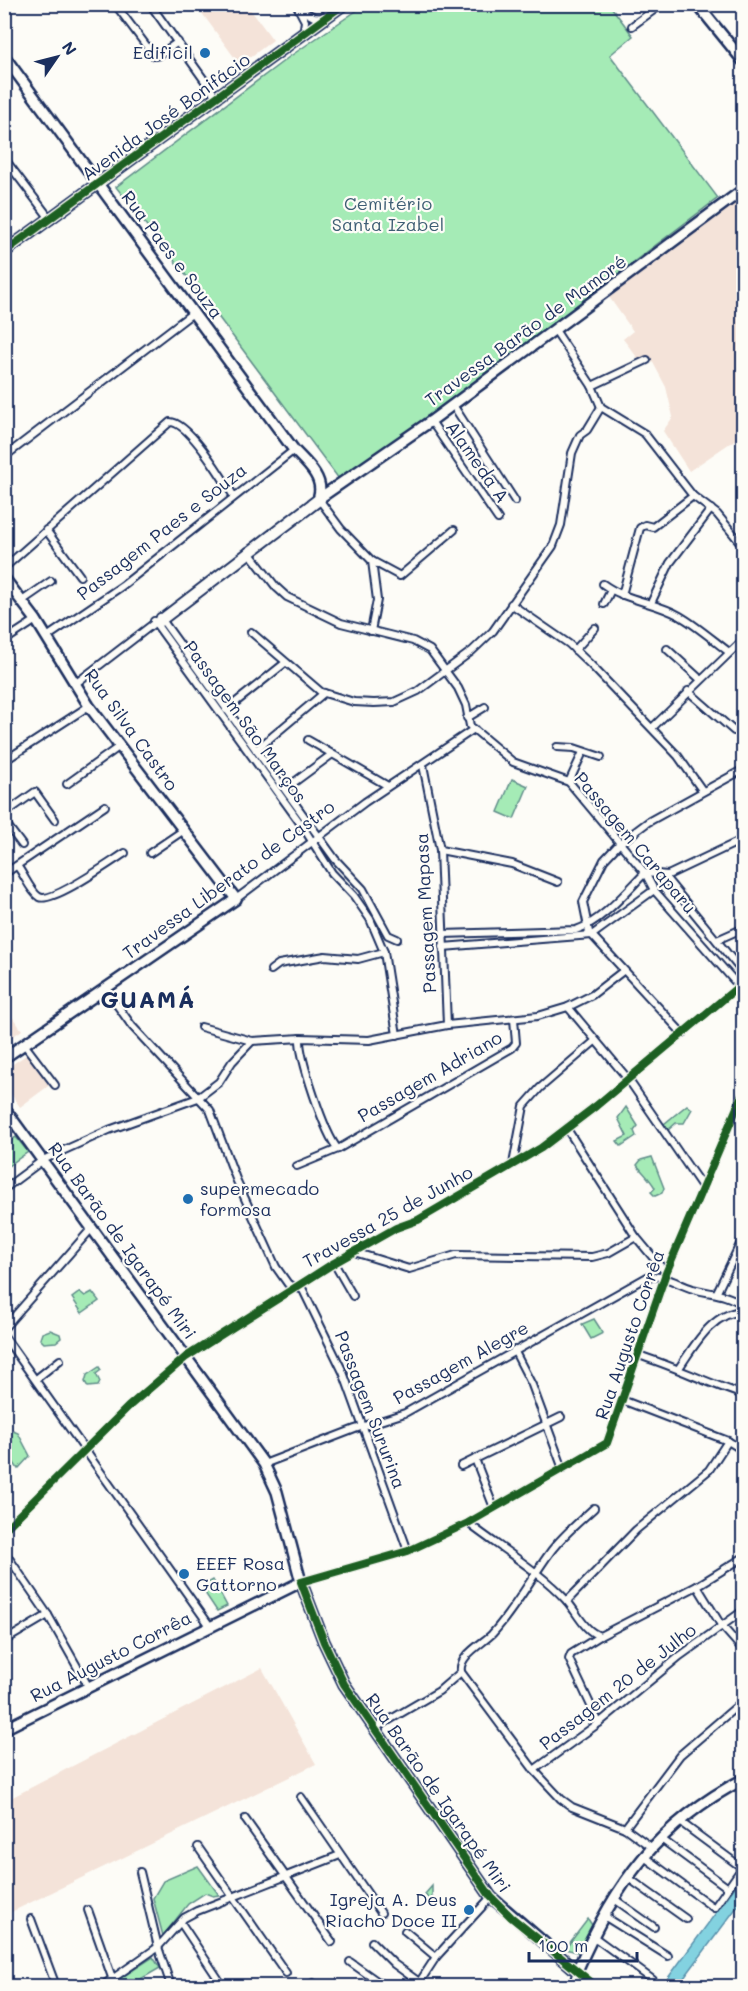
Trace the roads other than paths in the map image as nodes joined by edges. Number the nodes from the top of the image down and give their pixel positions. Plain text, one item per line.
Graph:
1 (115, 4) edge
2 (150, 4) edge
3 (344, 4) edge
4 (662, 4) edge
5 (697, 4) edge
6 (297, 7) edge
7 (326, 18) junction
8 (632, 26) dead end
9 (303, 35) junction
10 (178, 42) junction
11 (4, 56) edge
12 (744, 62) edge
13 (217, 98) junction
14 (4, 158) edge
15 (99, 185) junction
16 (744, 189) edge
17 (51, 220) junction
18 (4, 252) edge
19 (194, 312) junction
20 (555, 330) junction
21 (647, 360) dead end
22 (592, 386) junction
23 (453, 405) junction
24 (601, 407) junction
25 (431, 421) junction
26 (294, 450) junction
27 (4, 457) edge
28 (314, 473) junction
29 (341, 483) junction
30 (233, 495) junction
31 (693, 496) junction
32 (321, 497) junction
33 (515, 501) dead end
34 (711, 508) junction
35 (498, 519) dead end
36 (46, 530) junction
37 (454, 530) dead end
38 (744, 547) edge
39 (250, 553) junction
40 (372, 561) junction
41 (4, 568) edge
42 (80, 576) dead end
43 (4, 578) edge
44 (51, 580) dead end
45 (603, 584) dead end
46 (611, 590) junction
47 (622, 595) junction
48 (22, 601) junction
49 (651, 603) junction
50 (511, 604) junction
51 (604, 604) dead end
52 (36, 620) junction
53 (158, 621) junction
54 (595, 628) dead end
55 (371, 631) junction
56 (251, 632) dead end
57 (47, 637) junction
58 (744, 639) edge
59 (4, 641) edge
60 (667, 648) dead end
61 (575, 650) junction
62 (729, 652) junction
63 (285, 663) junction
64 (446, 669) junction
65 (700, 678) junction
66 (75, 684) junction
67 (688, 691) junction
68 (324, 693) junction
69 (89, 706) junction
70 (485, 707) dead end
71 (226, 710) junction
72 (467, 718) junction
73 (652, 728) junction
74 (474, 729) junction
75 (734, 731) dead end
76 (308, 740) dead end
77 (120, 746) junction
78 (557, 747) dead end
79 (256, 750) junction
80 (584, 752) junction
81 (331, 755) junction
82 (601, 757) dead end
83 (4, 761) edge
84 (423, 765) junction
85 (744, 769) edge
86 (569, 782) junction
87 (67, 784) dead end
88 (388, 786) junction
89 (285, 789) junction
90 (702, 790) junction
91 (105, 806) dead end
92 (4, 814) edge
93 (55, 820) dead end
94 (4, 821) edge
95 (184, 830) junction
96 (320, 835) junction
97 (744, 839) edge
98 (312, 841) junction
99 (620, 843) junction
100 (22, 845) dead end
101 (440, 850) junction
102 (125, 853) dead end
103 (150, 853) dead end
104 (18, 867) junction
105 (645, 873) junction
106 (4, 874) edge
107 (664, 876) junction
108 (558, 882) dead end
109 (654, 890) junction
110 (236, 898) junction
111 (744, 928) edge
112 (589, 931) junction
113 (397, 939) dead end
114 (443, 940) junction
115 (717, 940) junction
116 (384, 951) junction
117 (271, 970) dead end
118 (623, 971) junction
119 (744, 974) edge
120 (105, 988) junction
121 (741, 989) edge
122 (568, 1007) junction
123 (514, 1019) junction
124 (447, 1025) junction
125 (201, 1027) dead end
126 (683, 1034) junction
127 (397, 1035) junction
128 (300, 1038) junction
129 (252, 1041) junction
130 (595, 1041) junction
131 (24, 1044) junction
132 (4, 1058) edge
133 (628, 1079) junction
134 (55, 1085) dead end
135 (744, 1091) edge
136 (198, 1098) junction
137 (4, 1108) edge
138 (567, 1129) junction
139 (338, 1149) junction
140 (43, 1160) junction
141 (513, 1164) junction
142 (297, 1166) dead end
143 (703, 1188) junction
144 (4, 1189) edge
145 (92, 1228) junction
146 (744, 1236) edge
147 (636, 1237) junction
148 (354, 1251) junction
149 (334, 1263) junction
150 (665, 1275) junction
151 (295, 1286) junction
152 (717, 1292) junction
153 (353, 1296) dead end
154 (744, 1305) edge
155 (744, 1311) edge
156 (4, 1328) edge
157 (4, 1336) edge
158 (514, 1350) junction
159 (638, 1355) junction
160 (186, 1357) junction
161 (60, 1360) dead end
162 (679, 1368) junction
163 (36, 1379) junction
164 (744, 1395) edge
165 (622, 1400) junction
166 (561, 1417) dead end
167 (546, 1424) junction
168 (363, 1426) junction
169 (728, 1442) junction
170 (86, 1450) junction
171 (744, 1451) edge
172 (475, 1460) junction
173 (264, 1464) junction
174 (462, 1466) dead end
175 (563, 1469) junction
176 (494, 1508) junction
177 (594, 1508) dead end
178 (468, 1522) junction
179 (4, 1530) edge
180 (4, 1551) edge
181 (408, 1551) junction
182 (744, 1557) edge
183 (535, 1574) junction
184 (301, 1582) junction
185 (697, 1586) junction
186 (567, 1601) junction
187 (744, 1610) edge
188 (48, 1615) junction
189 (721, 1625) junction
190 (210, 1626) junction
191 (600, 1636) junction
192 (4, 1641) edge
193 (744, 1651) edge
194 (461, 1672) junction
195 (88, 1686) junction
196 (744, 1701) edge
197 (599, 1723) junction
198 (4, 1729) edge
199 (374, 1729) junction
200 (534, 1770) junction
201 (744, 1779) edge
202 (301, 1797) dead end
203 (245, 1820) dead end
204 (679, 1821) junction
205 (625, 1828) junction
206 (660, 1838) junction
207 (198, 1846) dead end
208 (651, 1847) junction
209 (340, 1856) junction
210 (644, 1857) junction
211 (744, 1864) edge
212 (140, 1872) dead end
213 (287, 1876) junction
214 (627, 1876) junction
215 (728, 1888) junction
216 (491, 1897) junction
217 (234, 1898) junction
218 (614, 1898) junction
219 (88, 1910) dead end
220 (381, 1913) dead end
221 (604, 1916) junction
222 (31, 1919) dead end
223 (686, 1919) dead end
224 (181, 1923) junction
225 (654, 1927) dead end
226 (405, 1931) dead end
227 (594, 1937) junction
228 (332, 1942) dead end
229 (372, 1942) dead end
230 (158, 1947) junction
231 (668, 1956) dead end
232 (436, 1957) junction
233 (350, 1962) dead end
234 (577, 1971) junction
235 (286, 1973) dead end
236 (653, 1980) dead end
237 (114, 1983) edge
238 (418, 1984) edge
239 (56, 1986) edge
240 (102, 1986) edge
241 (171, 1986) edge
242 (224, 1986) edge
243 (384, 1986) edge
244 (572, 1986) edge
245 (596, 1986) edge

1 - 10 street
2 - 10 street
3 - 7 street, Avenida José Bonifácio
4 - 8 street
5 - 12 street
6 - 7 street
6 - 9 street
7 - 9 street, Avenida José Bonifácio
9 - 13 street, Avenida José Bonifácio
10 - 13 street
11 - 15 street, Rua Paes e Souza
13 - 15 street, Avenida José Bonifácio
14 - 17 street
15 - 17 street, Avenida José Bonifácio
15 - 19 street, Rua Paes e Souza
16 - 20 street, Travessa Barão de Mamoré
17 - 18 street, Avenida José Bonifácio
19 - 26 street, Rua Paes e Souza
19 - 27 street
20 - 22 street
20 - 23 street, Travessa Barão de Mamoré
21 - 22 street
22 - 24 street
23 - 25 street, Travessa Barão de Mamoré
23 - 33 street, Alameda A
24 - 31 street
24 - 50 street
25 - 29 street, Travessa Barão de Mamoré
25 - 35 street, Alameda A
26 - 28 street, Rua Paes e Souza
26 - 30 street, Passagem Paes e Souza
28 - 29 street, Rua Paes e Souza
28 - 32 street, Rua Paes e Souza
29 - 32 street, Travessa Barão de Mamoré
30 - 36 street
30 - 57 street, Passagem Paes e Souza
31 - 34 street
31 - 47 street
32 - 39 street, Travessa Barão de Mamoré
32 - 40 street
34 - 38 street
34 - 49 street
36 - 41 street
36 - 42 street
37 - 40 street
39 - 53 street, Travessa Barão de Mamoré
39 - 55 street, Passagem Caraparu
40 - 55 street
43 - 48 street, Rua Silva Castro
44 - 48 street
45 - 46 street
46 - 47 street
46 - 51 street
47 - 49 street
48 - 52 street, Rua Silva Castro
49 - 62 street
50 - 61 street
50 - 64 street
52 - 57 street, Rua Silva Castro
52 - 59 street
53 - 66 street, Travessa Barão de Mamoré
53 - 71 street, Passagem São Marços
53 - 98 street, Passagem São Marços
54 - 61 street
55 - 64 street, Passagem Caraparu
56 - 63 street
57 - 66 street, Rua Silva Castro
58 - 62 street
60 - 65 street
61 - 73 street
62 - 65 street
63 - 68 street
63 - 71 street
64 - 68 street
64 - 72 street, Passagem Caraparu
65 - 67 street
66 - 69 street, Rua Silva Castro
67 - 73 street
67 - 75 street
68 - 79 street
69 - 77 street, Rua Silva Castro
69 - 83 street
70 - 72 street
71 - 79 street, Passagem São Marços
72 - 74 street, Passagem Caraparu
73 - 90 street
74 - 84 street, Travessa Liberato de Castro
74 - 86 street, Passagem Caraparu
76 - 81 street
77 - 87 street
77 - 95 street, Rua Silva Castro
78 - 80 street
79 - 89 street, Passagem São Marços
80 - 82 street
80 - 86 street
81 - 88 street
81 - 89 street
84 - 88 street, Travessa Liberato de Castro
84 - 101 street, Passagem Mapasa
85 - 90 street
86 - 99 street, Passagem Caraparu
88 - 96 street, Travessa Liberato de Castro
89 - 96 street, Passagem São Marços
90 - 99 street
91 - 104 street
92 - 93 street
94 - 100 street
95 - 103 street
95 - 110 street, Rua Silva Castro
96 - 98 street, Travessa Liberato de Castro
96 - 113 street, Passagem São Marços
97 - 107 street
98 - 110 street, Travessa Liberato de Castro
98 - 116 street, Passagem São Marços
99 - 105 street, Passagem Caraparu
99 - 112 street
101 - 108 street
101 - 114 street, Passagem Mapasa
102 - 104 street
104 - 106 street
105 - 107 street
105 - 109 street, Passagem Caraparu
105 - 112 street
107 - 115 street, Passagem Caraparu
109 - 112 street
109 - 121 street, Passagem Caraparu
110 - 120 street, Travessa Liberato de Castro
111 - 115 street
112 - 114 street
112 - 114 street
112 - 118 street
114 - 124 street, Passagem Mapasa
115 - 119 street, Passagem Caraparu
116 - 117 street
116 - 127 street, Passagem São Marços
118 - 122 street
118 - 126 street
120 - 131 street, Travessa Liberato de Castro
120 - 136 street, Passagem Sururina
121 - 126 street, Travessa 25 de Junho
122 - 123 street
122 - 130 street
123 - 124 street
123 - 139 street, Passagem Adriano
124 - 127 street
125 - 129 street
126 - 133 street, Travessa 25 de Junho
127 - 128 street
128 - 129 street
128 - 139 street
129 - 136 street
130 - 133 street
130 - 141 street
131 - 132 street, Travessa Liberato de Castro
131 - 134 street
133 - 138 street, Travessa 25 de Junho
133 - 143 street
135 - 143 street, Rua Augusto Corrêa
136 - 140 street
136 - 151 street, Passagem Sururina
137 - 140 street, Rua Barão de Igarapé Miri
138 - 141 street, Travessa 25 de Junho
138 - 147 street
139 - 142 street, Passagem Adriano
140 - 144 street
140 - 145 street, Rua Barão de Igarapé Miri
141 - 148 street, Travessa 25 de Junho
143 - 150 street, Rua Augusto Corrêa
145 - 156 street
145 - 160 street, Rua Barão de Igarapé Miri
146 - 152 street
147 - 148 street
147 - 150 street
148 - 149 street, Travessa 25 de Junho
149 - 151 street, Travessa 25 de Junho
149 - 153 street
150 - 152 street
150 - 158 street, Passagem Alegre
150 - 159 street, Rua Augusto Corrêa
151 - 160 street, Travessa 25 de Junho
151 - 168 street, Passagem Sururina
152 - 154 street
155 - 162 street
157 - 163 street
158 - 167 street
158 - 168 street, Passagem Alegre
159 - 162 street
159 - 165 street, Rua Augusto Corrêa
160 - 170 street, Travessa 25 de Junho
160 - 173 street, Rua Barão de Igarapé Miri
161 - 163 street
162 - 164 street
163 - 170 street
165 - 169 street
165 - 175 street, Rua Augusto Corrêa
166 - 167 street
167 - 172 street
167 - 175 street
168 - 173 street, Passagem Alegre
168 - 181 street, Passagem Sururina
169 - 171 street
169 - 186 street
170 - 179 street, Travessa 25 de Junho
170 - 190 street
172 - 174 street
172 - 176 street
173 - 184 street, Rua Barão de Igarapé Miri
175 - 176 street, Rua Augusto Corrêa
176 - 178 street, Rua Augusto Corrêa
177 - 183 street
178 - 181 street, Rua Augusto Corrêa
178 - 183 street
180 - 188 street
181 - 184 street, Rua Augusto Corrêa
182 - 185 street
183 - 186 street
183 - 194 street
184 - 190 street, Rua Augusto Corrêa
184 - 199 street, Rua Barão de Igarapé Miri
185 - 189 street
185 - 191 street
186 - 191 street
187 - 189 street
188 - 192 street
188 - 195 street
189 - 193 street, Passagem 20 de Julho
189 - 197 street, Passagem 20 de Julho
190 - 195 street, Rua Augusto Corrêa
191 - 197 street
194 - 199 street
194 - 200 street
195 - 198 street, Rua Augusto Corrêa
196 - 205 street
197 - 200 street, Passagem 20 de Julho
199 - 216 street, Rua Barão de Igarapé Miri
200 - 205 street
201 - 204 street
202 - 209 street
203 - 213 street
204 - 206 street
204 - 211 street
205 - 208 street
206 - 208 street
206 - 215 street
207 - 217 street
208 - 210 street
209 - 213 street
209 - 220 street
210 - 214 street
210 - 215 street
211 - 215 street
212 - 230 street
213 - 217 street
213 - 228 street
214 - 218 street
214 - 223 street
216 - 232 street
216 - 234 street, Rua Barão de Igarapé Miri
217 - 224 street
217 - 235 street
218 - 221 street
218 - 225 street
219 - 237 street
221 - 227 street
221 - 231 street
222 - 239 street
224 - 230 street
224 - 242 street
226 - 232 street
227 - 234 street
227 - 236 street
229 - 238 street
230 - 237 street
230 - 241 street
232 - 238 street
233 - 243 street
234 - 244 street
234 - 245 street, Rua Barão de Igarapé Miri
237 - 240 street

